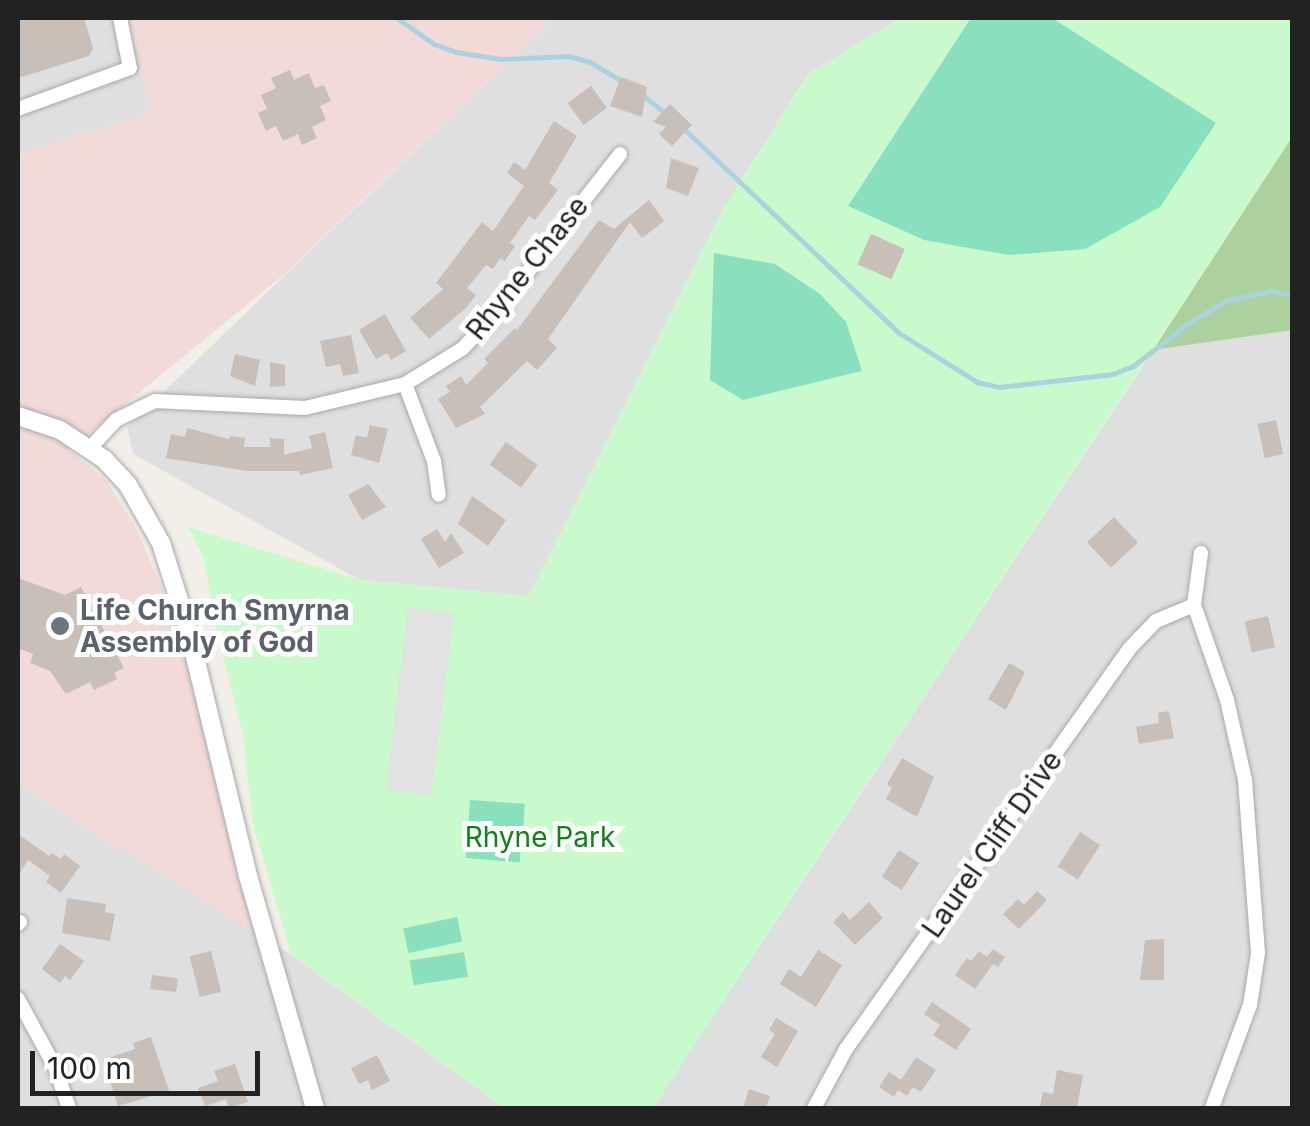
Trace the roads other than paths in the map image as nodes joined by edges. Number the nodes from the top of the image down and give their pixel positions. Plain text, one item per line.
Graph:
1 (120, 18) edge
2 (18, 109) edge
3 (620, 154) dead end
4 (405, 384) junction
5 (18, 416) edge
6 (90, 448) junction
7 (439, 495) dead end
8 (1201, 554) dead end
9 (1194, 606) junction
10 (18, 999) edge
11 (69, 1108) edge
12 (316, 1108) edge
13 (814, 1108) edge
14 (1212, 1108) edge

1 - 2 street
3 - 4 street, Rhyne Chase
4 - 6 street, Rhyne Chase
4 - 7 street
5 - 6 street
6 - 12 street
8 - 9 street
9 - 13 street, Laurel Cliff Drive
9 - 14 street
10 - 11 street

